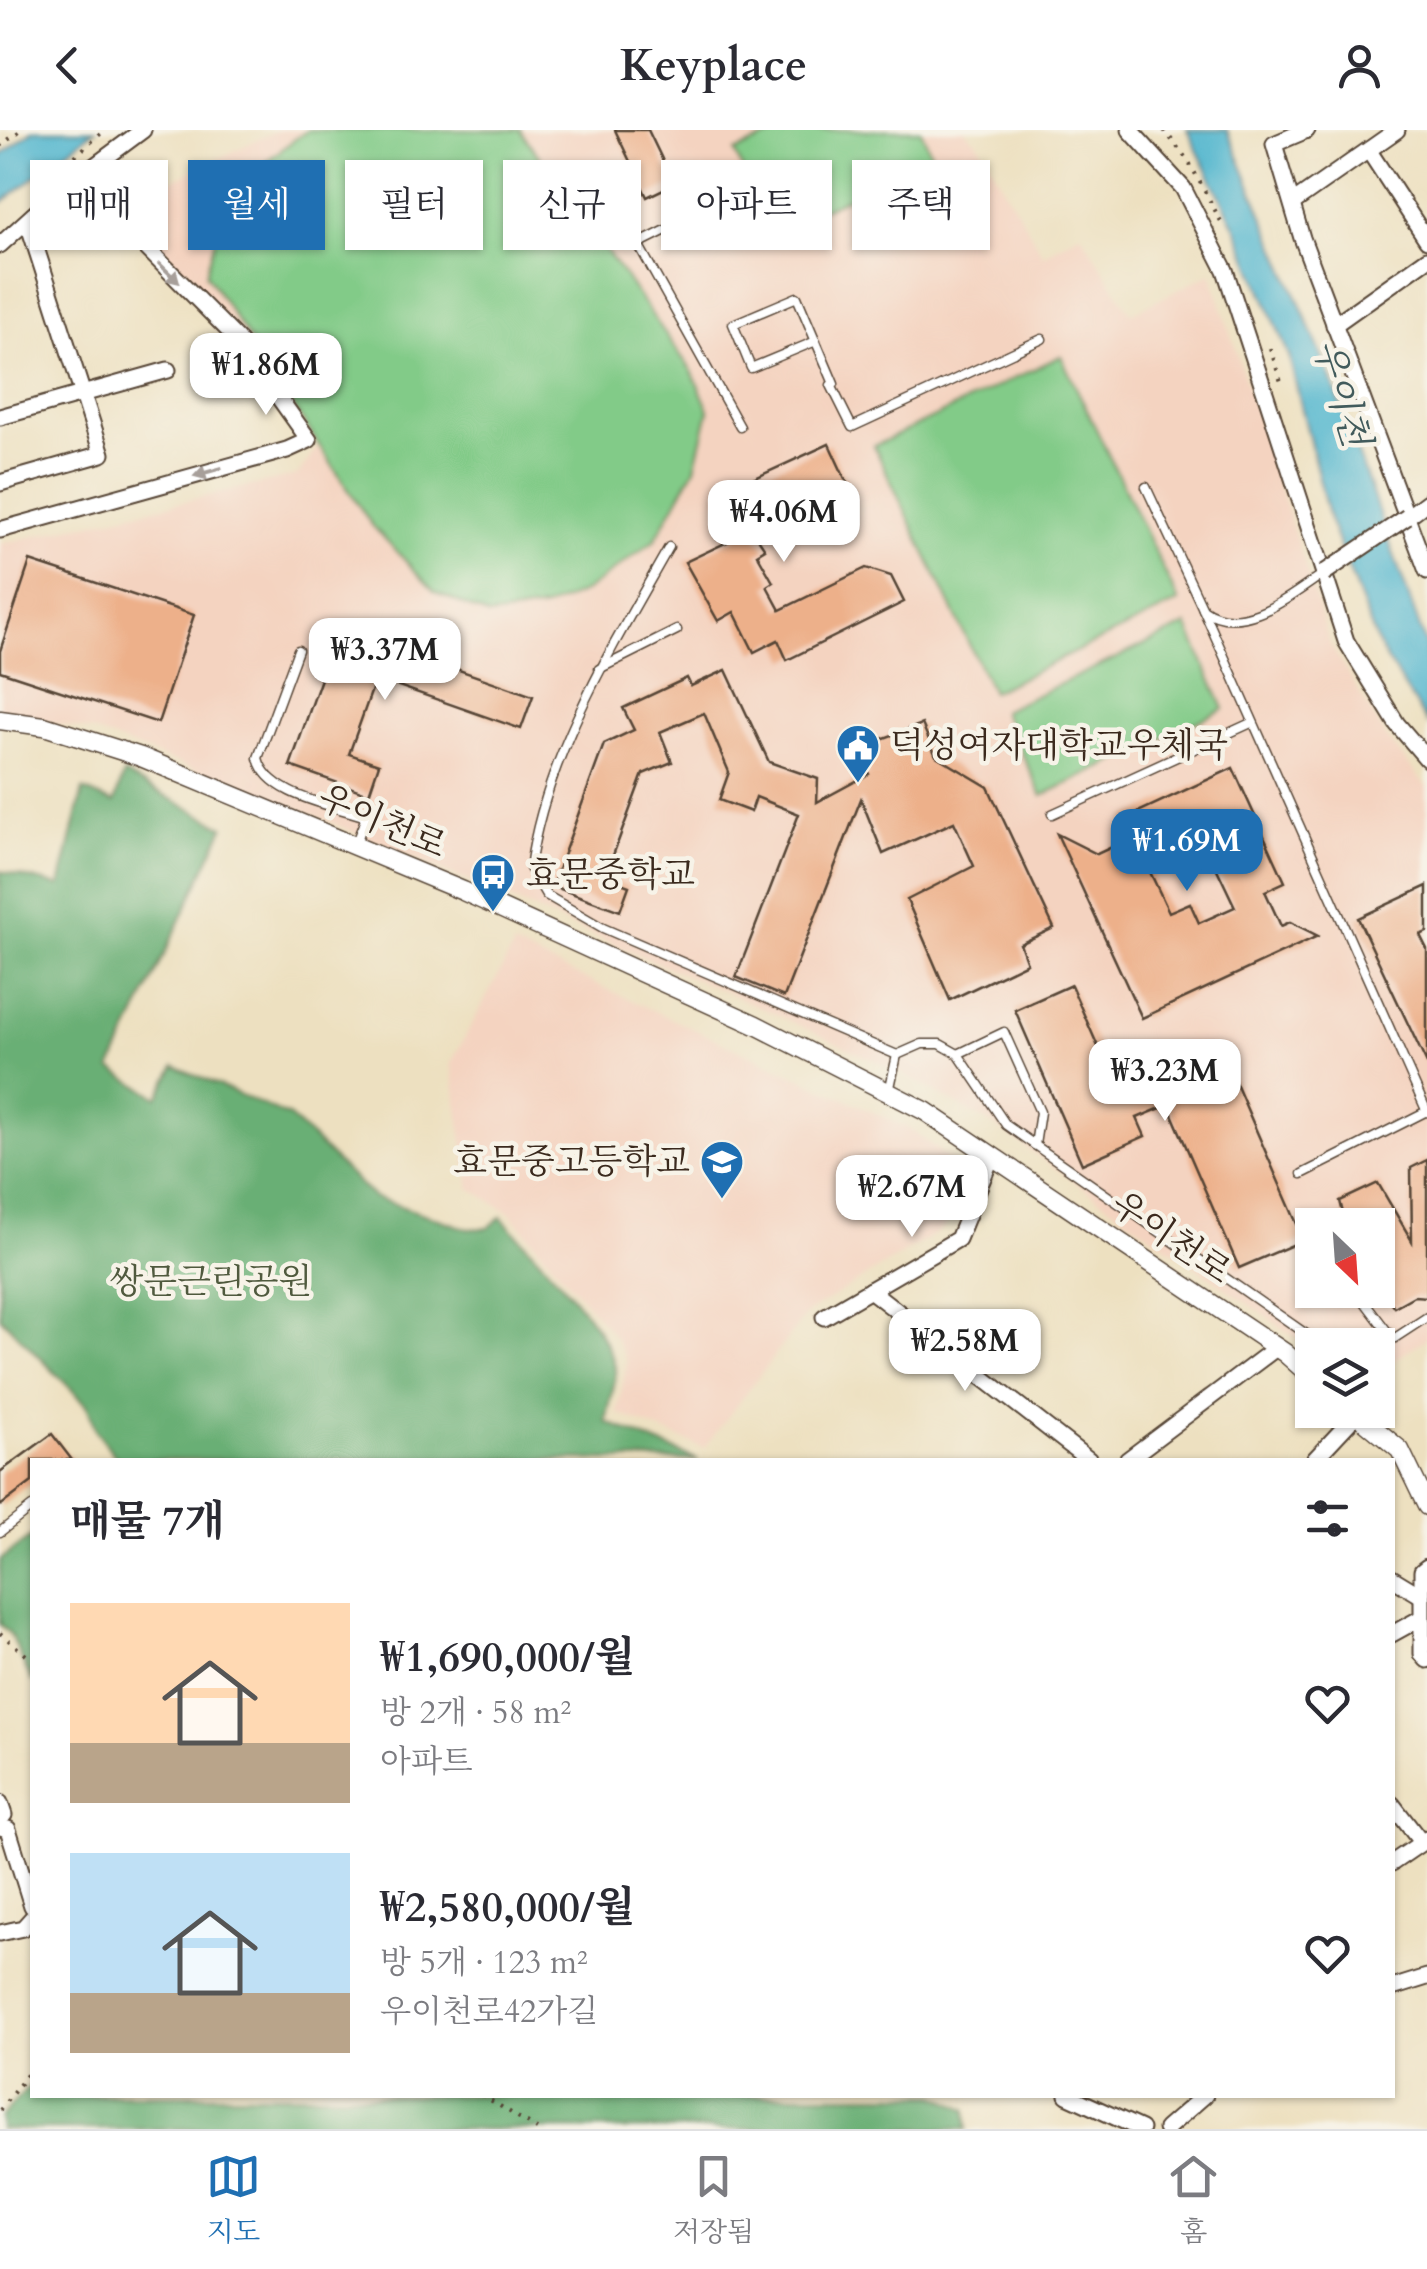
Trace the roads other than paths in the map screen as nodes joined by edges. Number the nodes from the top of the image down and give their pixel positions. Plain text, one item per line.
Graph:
1 (143, 130) edge
2 (1130, 130) edge
3 (1307, 130) edge
4 (1397, 130) edge
5 (1369, 151) junction
6 (102, 160) edge
7 (1294, 202) junction
8 (28, 223) joint
9 (661, 232) edge
10 (1427, 240) edge
11 (0, 244) edge
12 (149, 250) edge
13 (1427, 259) edge
14 (1334, 326) junction
15 (1042, 339) dead end
16 (816, 341) junction
17 (168, 370) dead end
18 (83, 392) junction
19 (0, 417) edge
20 (740, 428) dead end
21 (0, 483) edge
22 (1146, 487) dead end
23 (1427, 502) edge
24 (1407, 517) junction
25 (0, 530) edge
26 (669, 547) dead end
27 (1427, 571) edge
28 (1324, 573) junction
29 (1203, 609) junction
30 (677, 630) dead end
31 (298, 650) dead end
32 (599, 669) junction
33 (0, 720) edge
34 (1251, 723) junction
35 (1427, 759) edge
36 (1052, 814) dead end
37 (355, 844) junction
38 (958, 1054) junction
39 (897, 1055) junction
40 (888, 1092) junction
41 (1426, 1112) edge
42 (1035, 1145) junction
43 (992, 1156) junction
44 (1302, 1174) dead end
45 (870, 1290) junction
46 (1369, 1308) edge
47 (1427, 1316) edge
48 (824, 1317) dead end
49 (1298, 1328) edge
50 (1385, 1328) edge
51 (1395, 1338) edge
52 (1276, 1348) junction
53 (1295, 1363) edge
54 (1341, 1428) edge
55 (1374, 1428) edge
56 (1086, 1458) edge
57 (1131, 1458) edge
58 (1316, 1458) edge
59 (1422, 1479) edge
60 (1427, 1506) edge
61 (30, 1509) edge
62 (0, 1532) edge
63 (1427, 1567) edge
64 (1395, 1580) edge
65 (1420, 1595) junction
66 (1420, 1618) junction
67 (1395, 1632) edge
68 (1427, 1660) edge
69 (1395, 1807) edge
70 (1, 1815) edge
71 (1424, 1840) edge
72 (1395, 1861) edge
73 (30, 1900) edge
74 (30, 1920) edge
75 (0, 1933) edge
76 (1427, 1978) edge
77 (1395, 1987) edge
78 (1201, 2098) edge
79 (1097, 2101) edge
80 (1141, 2129) edge
81 (1166, 2129) edge

1 - 6 street
2 - 28 street
3 - 7 street
4 - 5 street
5 - 7 street
5 - 10 street
7 - 14 street
8 - 11 street
8 - 18 street
9 - 20 lane
12 -> 25 street
13 - 14 street
14 - 24 street
15 - 16 lane
16 - 16 lane
17 - 18 street
18 - 19 street
18 - 21 street
22 - 29 lane
23 - 24 street
24 - 27 street
24 - 28 street, bridge
26 - 32 lane
28 - 29 lane
28 - 35 street
29 - 34 lane
30 - 32 lane
31 - 37 lane
32 - 39 lane
33 - 37 street, 우이천로
34 - 36 lane
34 - 41 lane
37 - 40 street, 우이천로
38 - 39 lane
38 - 42 lane
38 - 42 lane
39 - 40 lane
40 - 43 street, 우이천로
41 - 44 lane
42 - 49 lane
43 - 45 street
43 - 52 street, 우이천로
45 - 48 street
45 - 56 street
46 - 50 lane
47 - 51 lane
52 - 53 street, 우이천로
52 - 57 street
54 - 58 street
55 - 59 street
59 - 60 street
61 - 62 lane
63 - 65 street
64 - 65 street
65 - 66 street
66 - 67 street
66 - 68 street
69 - 71 street
70 - 73 street
71 - 72 street
74 - 75 street
76 - 77 street
78 - 81 street
79 - 80 street

